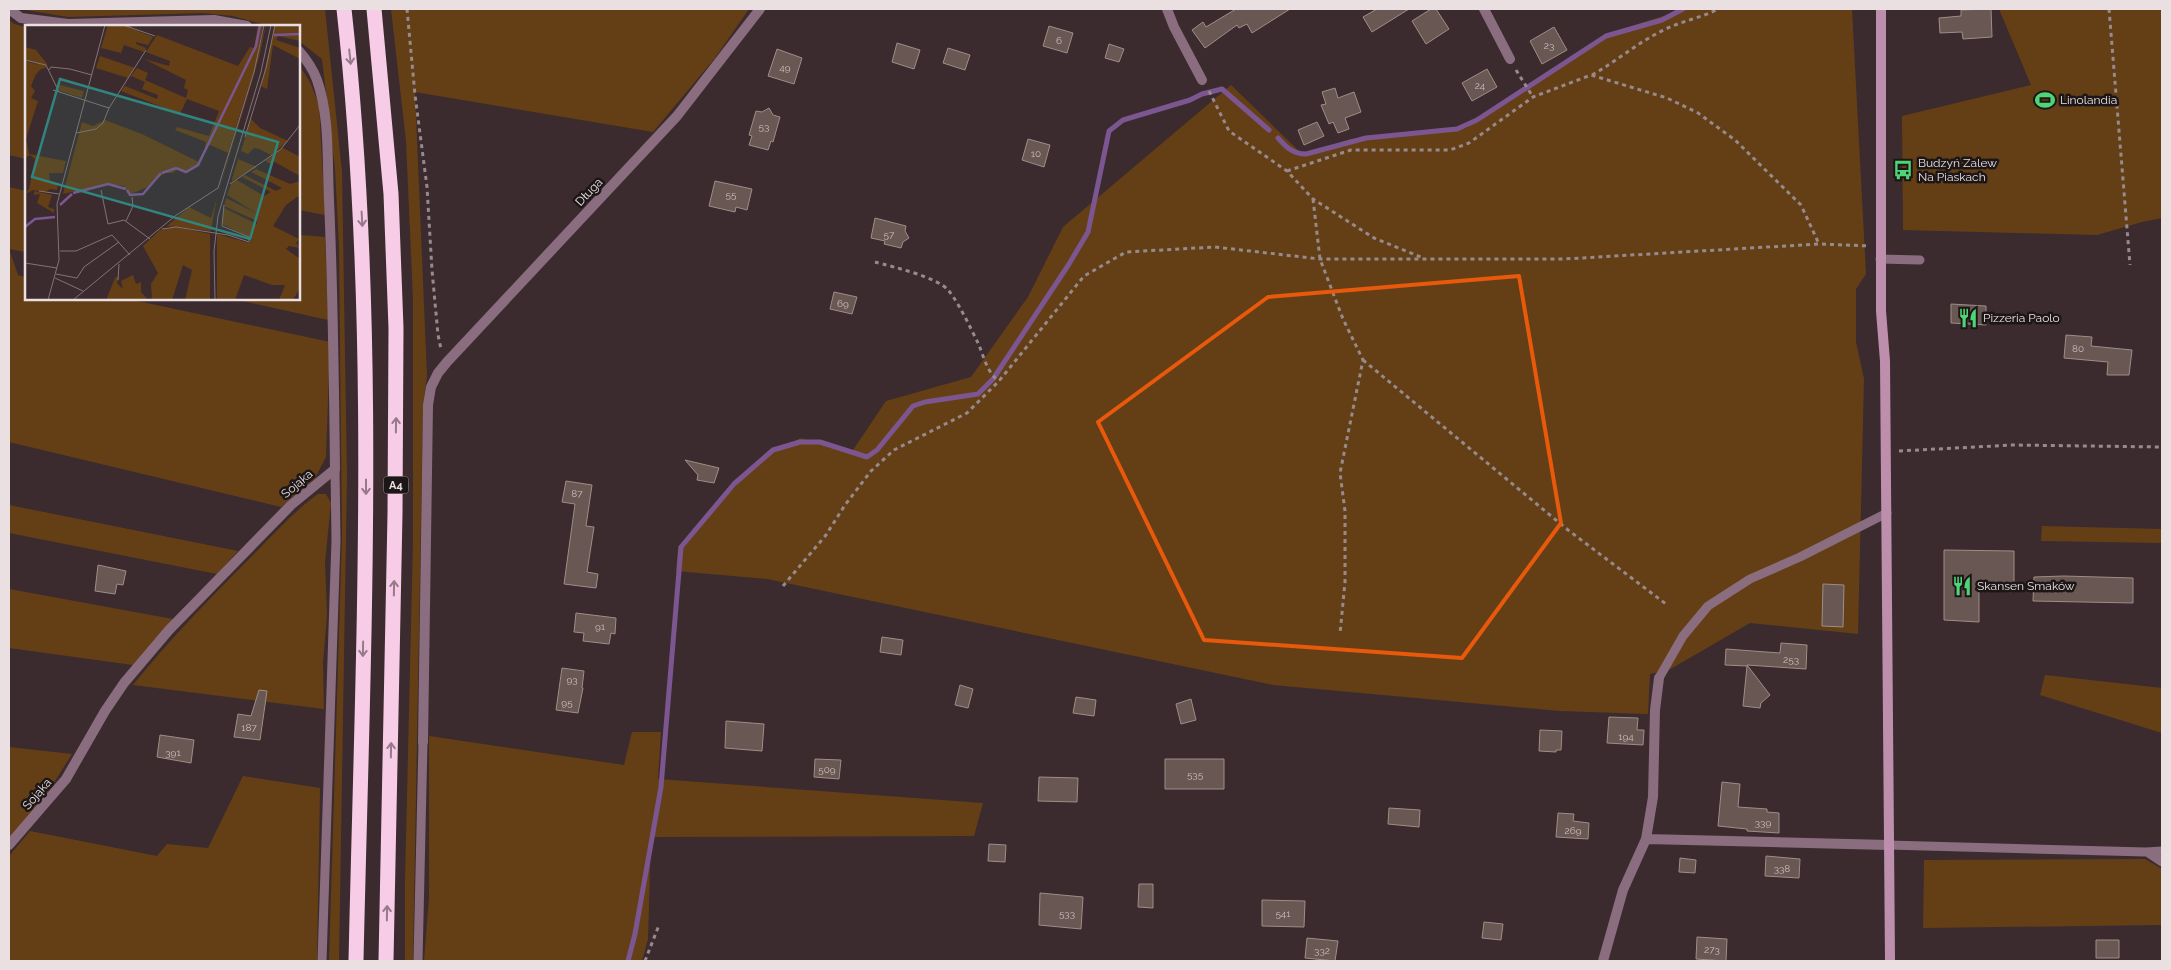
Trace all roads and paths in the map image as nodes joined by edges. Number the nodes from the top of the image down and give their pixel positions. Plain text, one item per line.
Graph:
1 (9, 9) edge
2 (344, 9) edge
3 (374, 9) edge
4 (407, 9) edge
5 (760, 9) edge
6 (1167, 9) edge
7 (1484, 9) edge
8 (1718, 9) edge
9 (1881, 9) edge
10 (2109, 9) edge
11 (242, 25) edge
12 (300, 52) edge
13 (1510, 59) dead end
14 (1591, 75) junction
15 (1202, 80) dead end
16 (1522, 81) dead end
17 (1211, 96) dead end
18 (1532, 96) junction
19 (1287, 172) junction
20 (1313, 199) junction
21 (1819, 244) junction
22 (1880, 247) junction
23 (1426, 259) junction
24 (1880, 259) junction
25 (1320, 260) junction
26 (1920, 260) dead end
27 (875, 262) dead end
28 (2130, 265) dead end
29 (1363, 360) junction
30 (447, 362) junction
31 (999, 381) junction
32 (2162, 447) edge
33 (1886, 451) junction
34 (335, 469) junction
35 (1887, 513) junction
36 (783, 586) dead end
37 (1666, 604) dead end
38 (1340, 634) dead end
39 (1659, 678) joint
40 (422, 742) joint
41 (1646, 839) junction
42 (9, 845) edge
43 (1888, 846) junction
44 (2162, 850) edge
45 (2146, 852) junction
46 (2162, 862) edge
47 (659, 925) dead end
48 (322, 961) edge
49 (356, 961) edge
50 (386, 961) edge
51 (418, 961) edge
52 (645, 961) edge
53 (1603, 961) edge
54 (1890, 961) edge

1 - 11 street
2 -> 49 highway, A4
50 -> 3 highway, A4
4 - 30 path
5 - 30 street, Długa
6 - 15 street
7 - 13 street
8 - 14 path
9 - 22 main road
10 - 28 path
12 - 34 street
14 - 18 path
14 - 21 path
16 - 18 path
17 - 19 path
18 - 19 path
19 - 20 path
20 - 23 path
20 - 25 path
21 - 22 path
21 - 23 path
22 - 24 main road
23 - 25 path
24 - 26 lane
24 - 33 main road
25 - 29 path
25 - 31 path
27 - 31 path
29 - 37 path
29 - 38 path
30 - 40 street, Długa
31 - 36 path
32 - 33 path
33 - 35 main road
34 - 42 street, Sojąka
34 - 48 lane
35 - 39 lane
35 - 43 main road
39 - 41 street
40 - 51 lane
41 - 43 street
41 - 53 street
43 - 45 lane
43 - 54 main road
44 - 45 lane
45 - 46 lane
47 - 52 path

